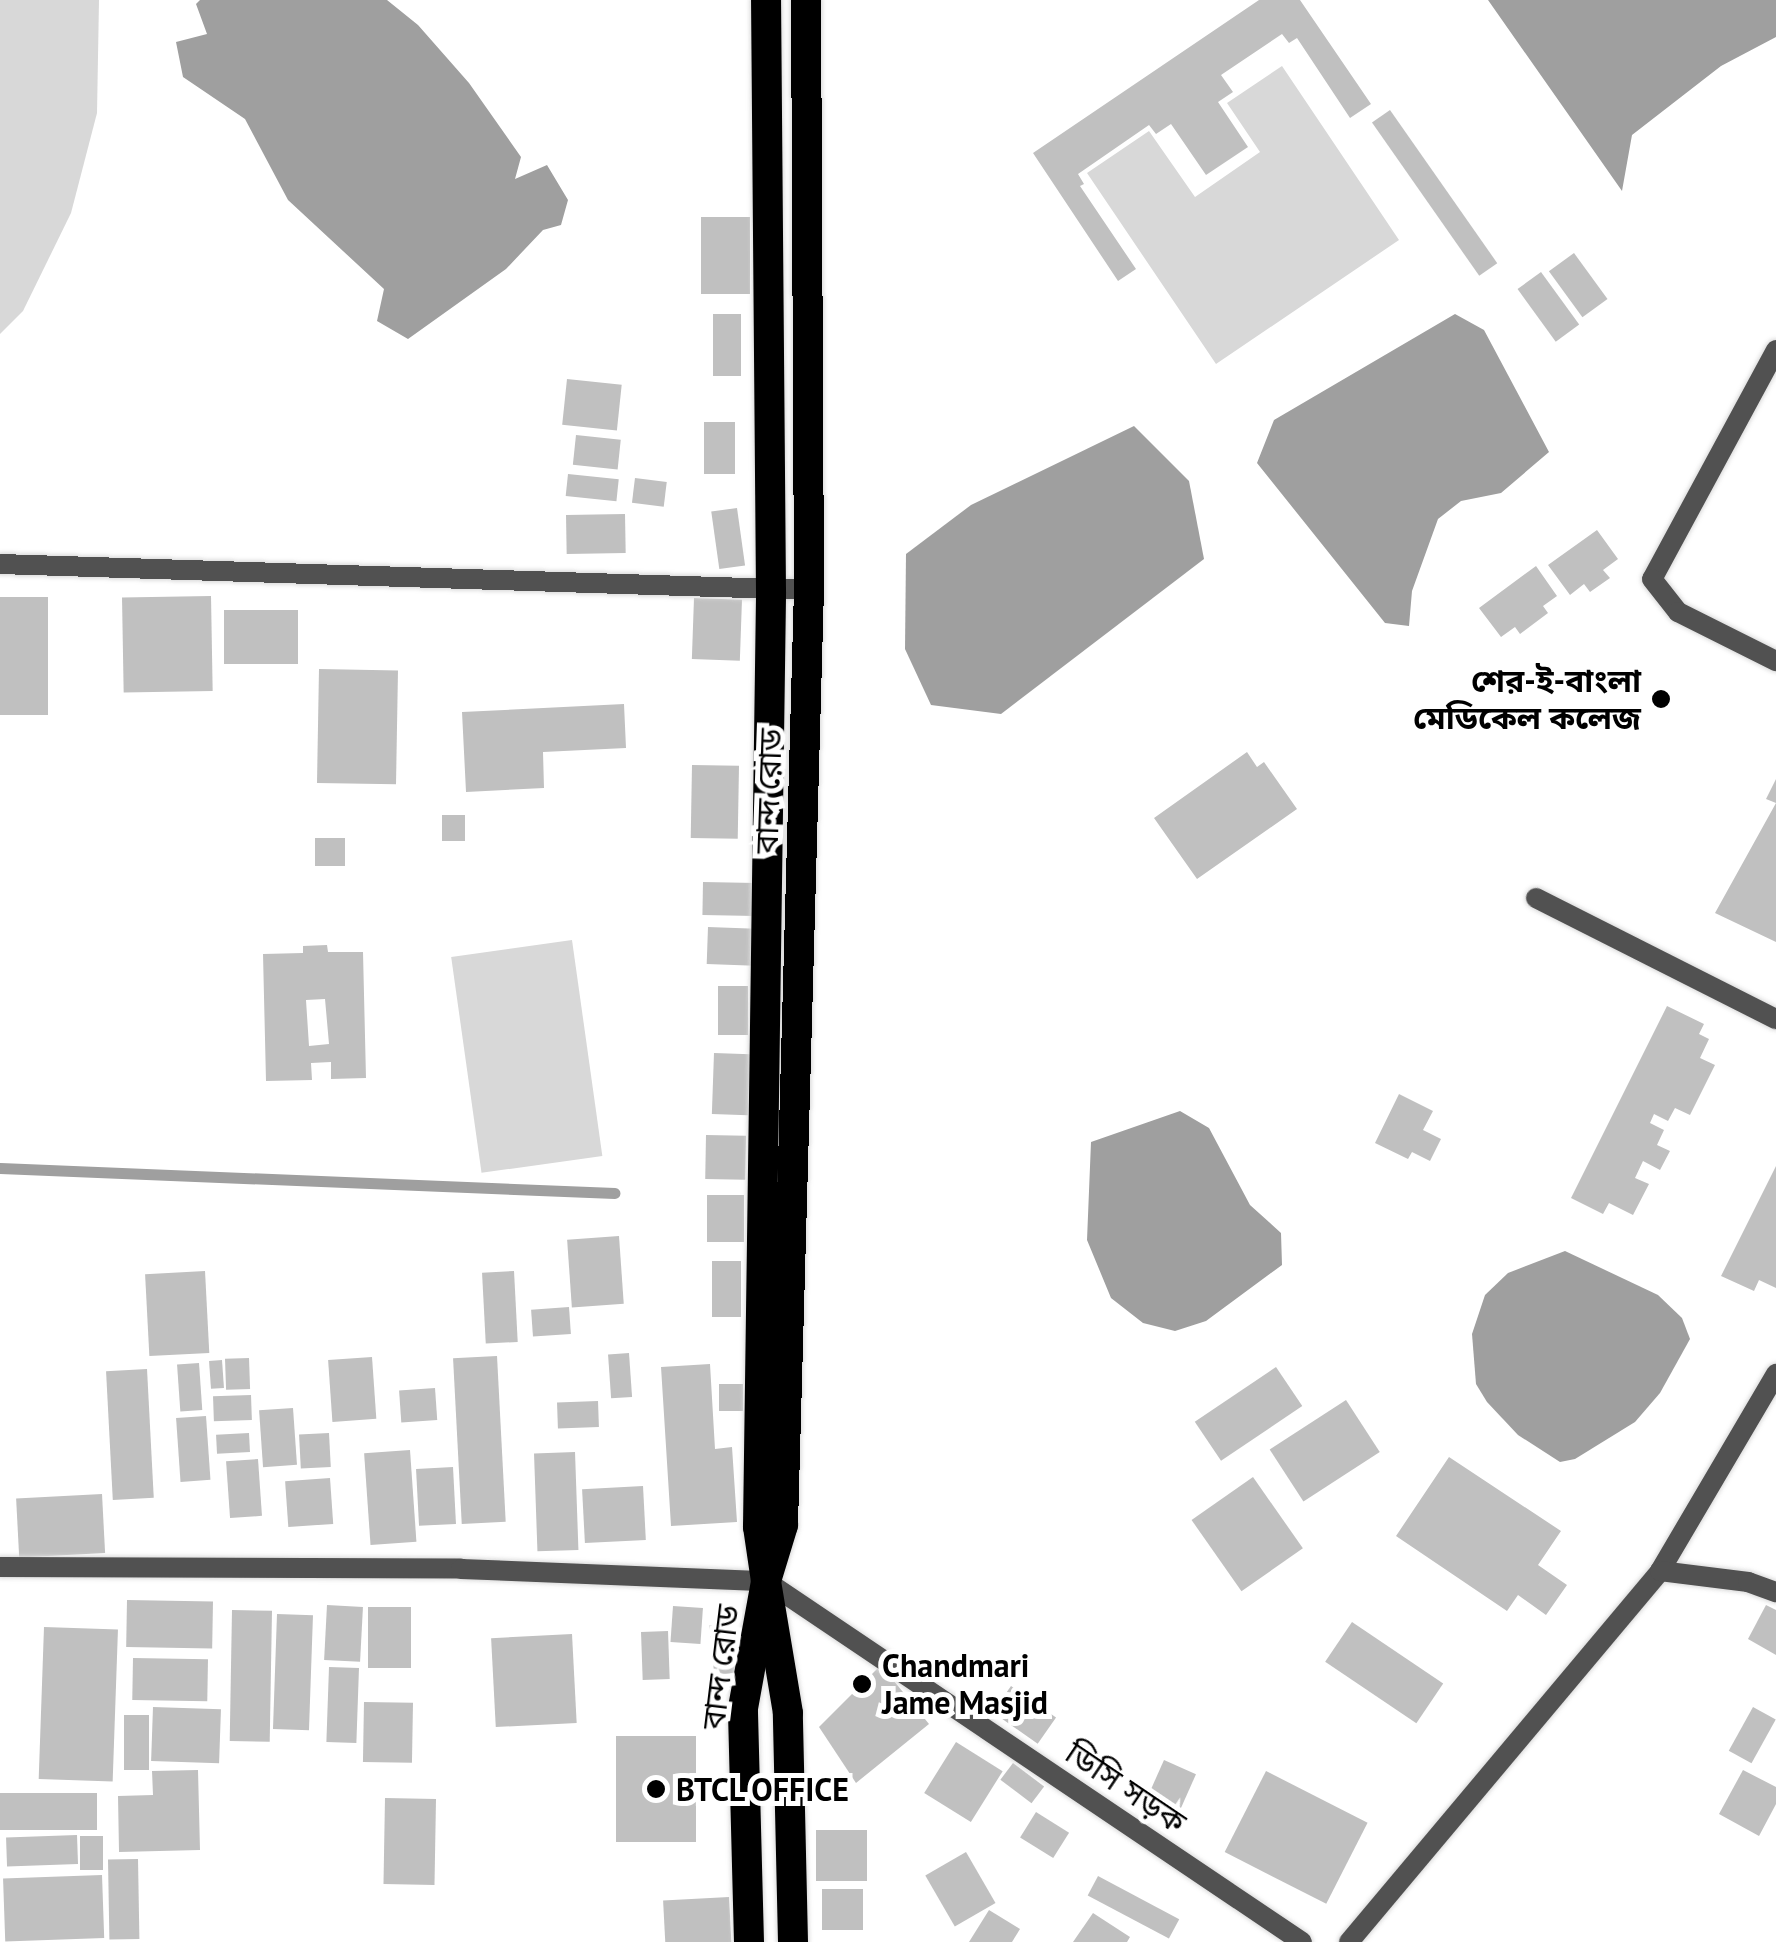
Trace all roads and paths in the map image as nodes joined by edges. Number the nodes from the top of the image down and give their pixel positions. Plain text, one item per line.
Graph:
1 (766, 0) edge
2 (806, 0) edge
3 (1776, 350) edge
4 (0, 564) edge
5 (809, 590) junction
6 (770, 592) junction
7 (1776, 661) edge
8 (1536, 898) dead end
9 (1776, 1018) edge
10 (1776, 1374) edge
11 (0, 1567) edge
12 (1660, 1570) junction
13 (766, 1581) junction
14 (1776, 1592) edge
15 (749, 1942) edge
16 (793, 1942) edge
17 (1302, 1942) edge
18 (1349, 1942) edge

1 - 6 highway, বান্দ রোড
2 - 5 highway, বান্দ রোড
3 - 7 street
4 - 6 street
5 - 6 street
5 - 13 highway, বান্দ রোড
6 - 13 highway, বান্দ রোড
8 - 9 street
10 - 12 street
11 - 13 street
12 - 14 street
12 - 18 street
13 - 15 highway, বান্দ রোড
13 - 16 highway, বান্দ রোড
13 - 17 street, ডিসি সড়ক

